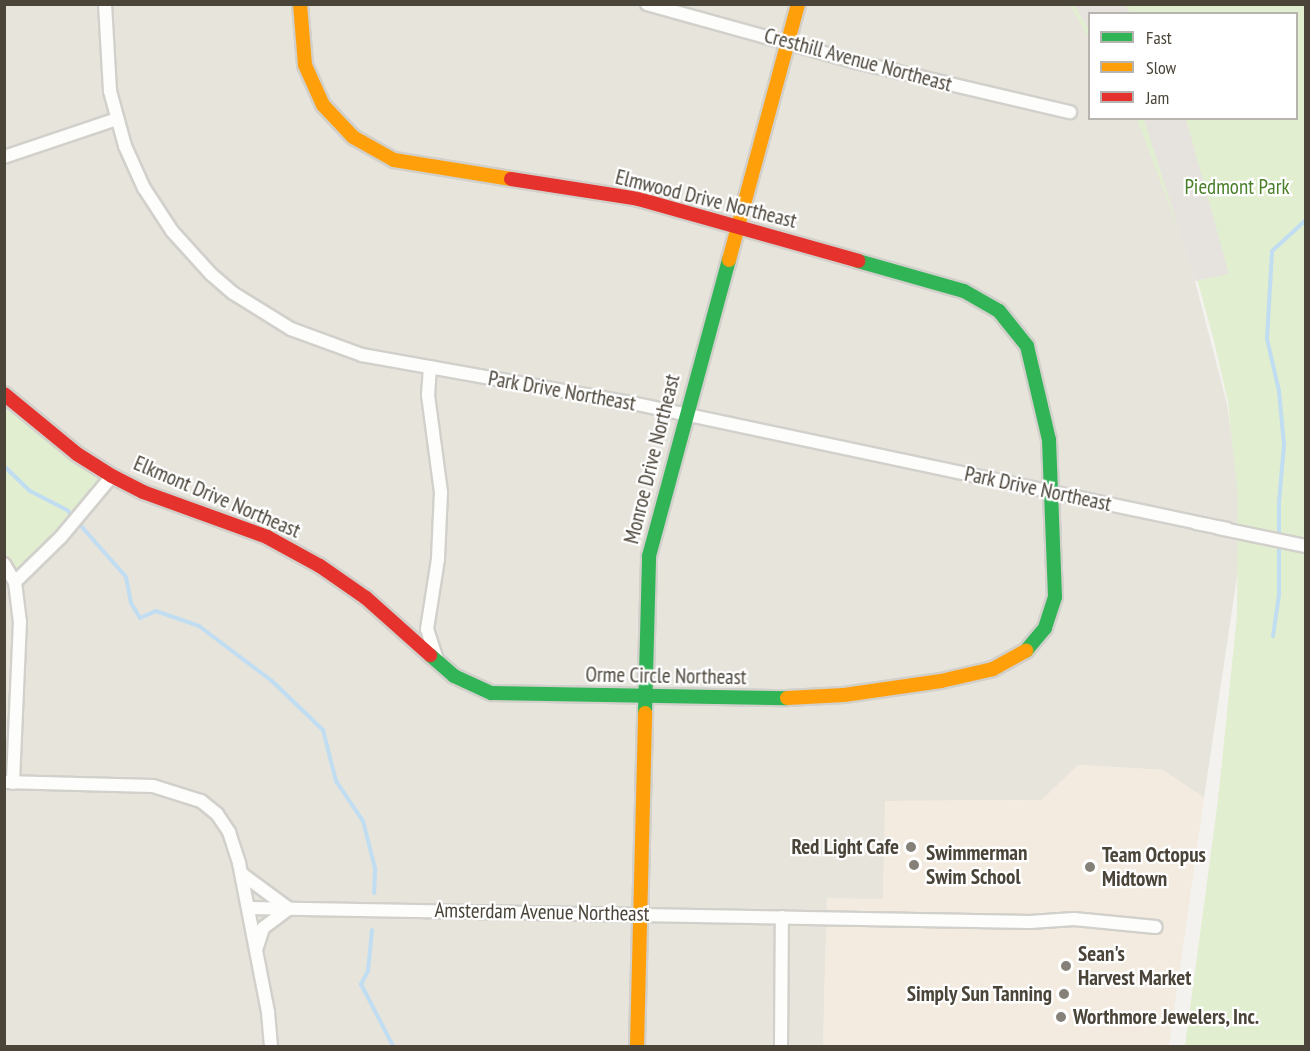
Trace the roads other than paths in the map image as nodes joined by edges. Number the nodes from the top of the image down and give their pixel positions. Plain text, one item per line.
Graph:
1 (105, 4) edge
2 (300, 4) edge
3 (647, 4) edge
4 (798, 4) edge
5 (788, 42) junction
6 (1070, 112) dead end
7 (117, 118) junction
8 (4, 157) edge
9 (736, 226) junction
10 (430, 368) junction
11 (4, 394) edge
12 (684, 415) junction
13 (112, 476) junction
14 (1054, 492) junction
15 (1305, 546) edge
16 (4, 564) edge
17 (15, 582) junction
18 (440, 663) junction
19 (645, 697) junction
20 (9, 783) edge
21 (241, 873) junction
22 (248, 908) junction
23 (289, 908) junction
24 (640, 914) junction
25 (782, 917) junction
26 (1156, 927) dead end
27 (256, 951) junction
28 (271, 1047) edge
29 (637, 1047) edge
30 (781, 1047) edge

1 - 7 street, Park Drive Northeast
2 - 9 street, Elmwood Drive Northeast
3 - 5 street, Cresthill Avenue Northeast
4 - 5 street, Monroe Drive Northeast
5 - 6 street, Cresthill Avenue Northeast
5 - 9 street, Monroe Drive Northeast
7 - 8 street
7 - 10 street, Park Drive Northeast
9 - 12 street, Monroe Drive Northeast
9 - 14 street, Elmwood Drive Northeast
10 - 12 street, Park Drive Northeast
10 - 18 street
11 - 13 street, Elkmont Drive Northeast
12 - 14 street, Park Drive Northeast
12 - 19 street, Monroe Drive Northeast
13 - 17 street
13 - 18 street, Elkmont Drive Northeast
14 - 15 street, Park Drive Northeast
14 - 19 street, Orme Circle Northeast
16 - 17 street
17 - 20 street
18 - 19 street, Orme Circle Northeast
19 - 24 street, Monroe Drive Northeast
20 - 21 street
21 - 22 street
21 - 23 street
22 - 23 street, Amsterdam Avenue Northeast
22 - 27 street
23 - 24 street, Amsterdam Avenue Northeast
23 - 27 street
24 - 25 street, Amsterdam Avenue Northeast
24 - 29 street, Monroe Drive Northeast
25 - 26 street, Amsterdam Avenue Northeast
25 - 30 street
27 - 28 street

